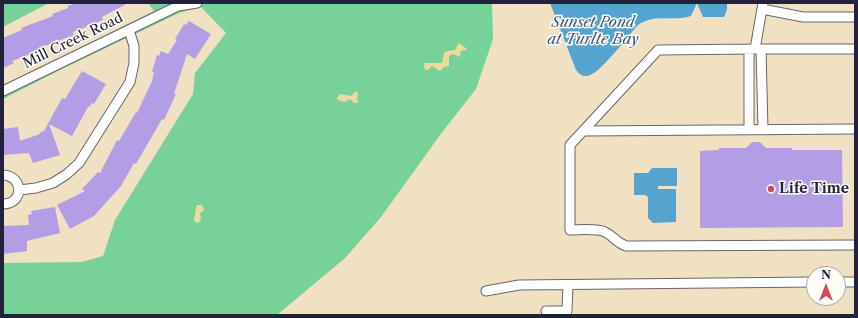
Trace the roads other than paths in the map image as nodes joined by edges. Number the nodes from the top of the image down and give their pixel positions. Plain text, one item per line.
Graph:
1 (197, 3) edge
2 (179, 4) edge
3 (762, 6) edge
4 (854, 17) edge
5 (128, 30) junction
6 (855, 48) edge
7 (755, 49) junction
8 (3, 91) edge
9 (855, 129) edge
10 (749, 130) junction
11 (763, 130) junction
12 (584, 131) junction
13 (3, 175) edge
14 (19, 190) junction
15 (3, 204) edge
16 (855, 244) edge
17 (806, 282) edge
18 (568, 285) junction
19 (486, 291) dead end
20 (546, 311) dead end

1 - 2 street, Mill Creek Road
2 - 5 street, Mill Creek Road
3 - 4 street
3 - 7 street
5 - 8 street, Mill Creek Road
5 - 14 street
6 - 7 street
7 - 10 street
7 - 11 street
7 - 12 street
9 - 11 street
10 - 11 street
10 - 12 street
12 - 16 street
13 - 14 street
14 - 15 street
17 - 18 street
18 - 19 street
18 - 20 street

